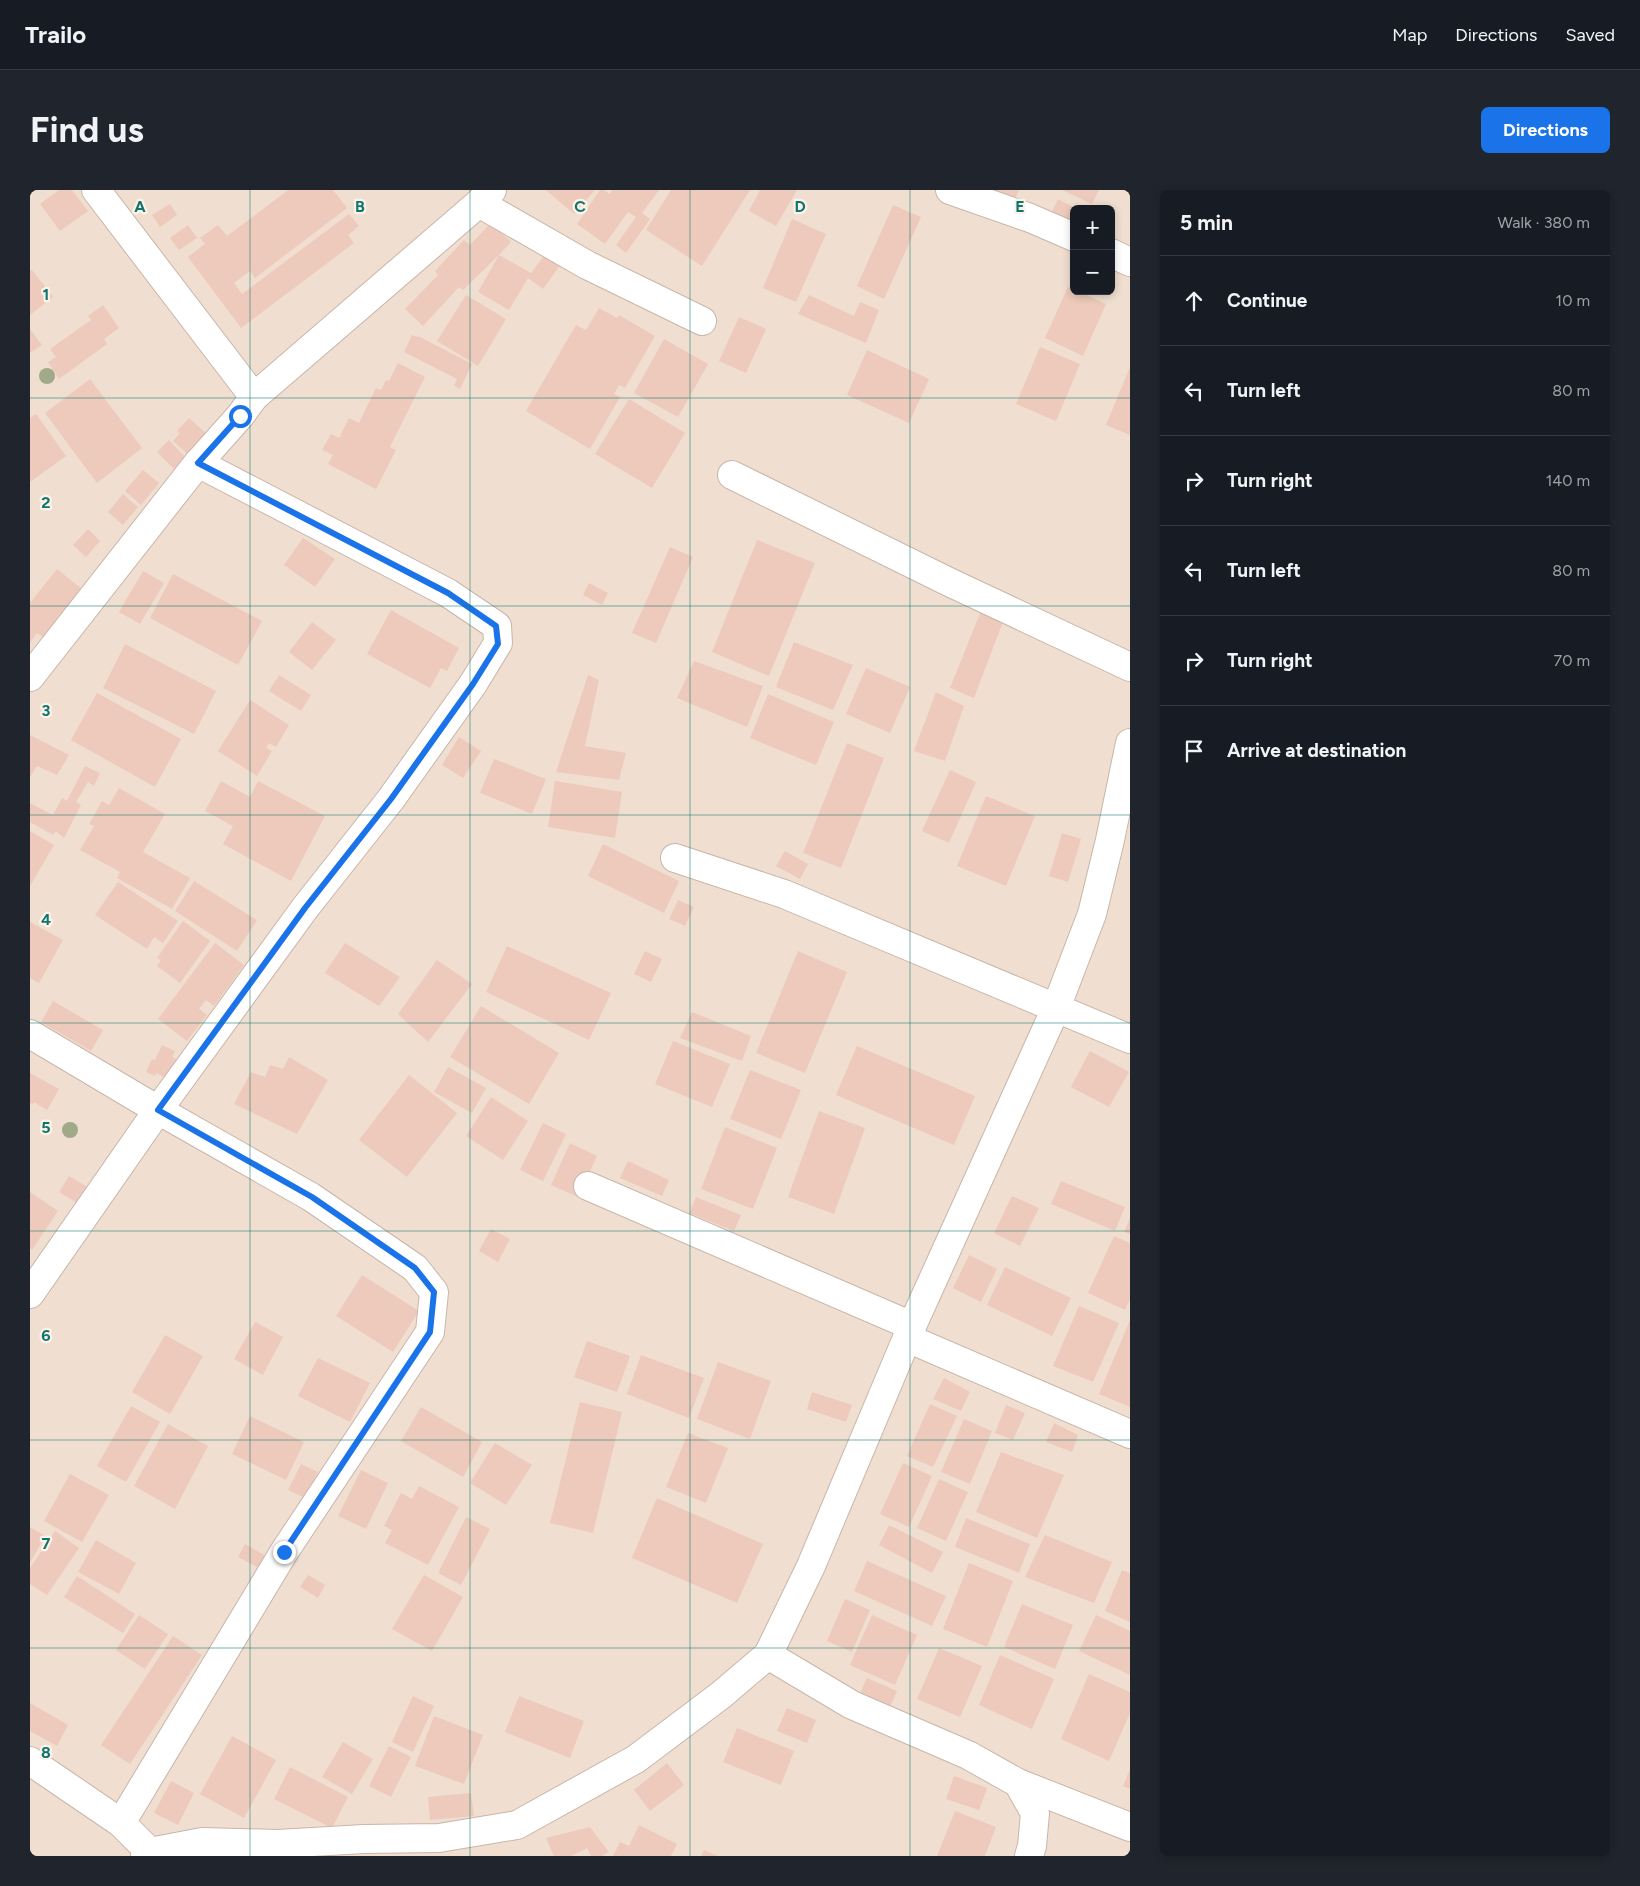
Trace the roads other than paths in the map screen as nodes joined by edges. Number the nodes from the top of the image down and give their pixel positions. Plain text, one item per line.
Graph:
1 (96, 190) edge
2 (950, 190) edge
3 (485, 197) edge
4 (1070, 235) edge
5 (1115, 255) edge
6 (1130, 262) edge
7 (702, 321) dead end
8 (254, 397) junction
9 (198, 463) junction
10 (732, 476) dead end
11 (1130, 668) edge
12 (31, 672) edge
13 (1130, 743) edge
14 (675, 858) dead end
15 (1056, 1008) junction
16 (30, 1034) edge
17 (1130, 1040) edge
18 (158, 1110) junction
19 (588, 1186) dead end
20 (30, 1294) edge
21 (910, 1332) junction
22 (1130, 1434) edge
23 (768, 1655) junction
24 (30, 1761) edge
25 (1018, 1783) junction
26 (121, 1823) junction
27 (1130, 1827) edge
28 (147, 1854) edge
29 (1030, 1856) edge

1 - 8 street
2 - 4 street
3 - 7 street
3 - 8 street
5 - 6 street
8 - 9 street
9 - 12 street
9 - 18 street
10 - 11 street
13 - 15 street
14 - 15 street
15 - 17 street
15 - 21 street
16 - 18 street
18 - 20 street
18 - 26 street
19 - 21 street
21 - 22 street
21 - 23 street
23 - 25 street
23 - 28 street
24 - 26 street
25 - 27 street
25 - 29 street
26 - 28 street

